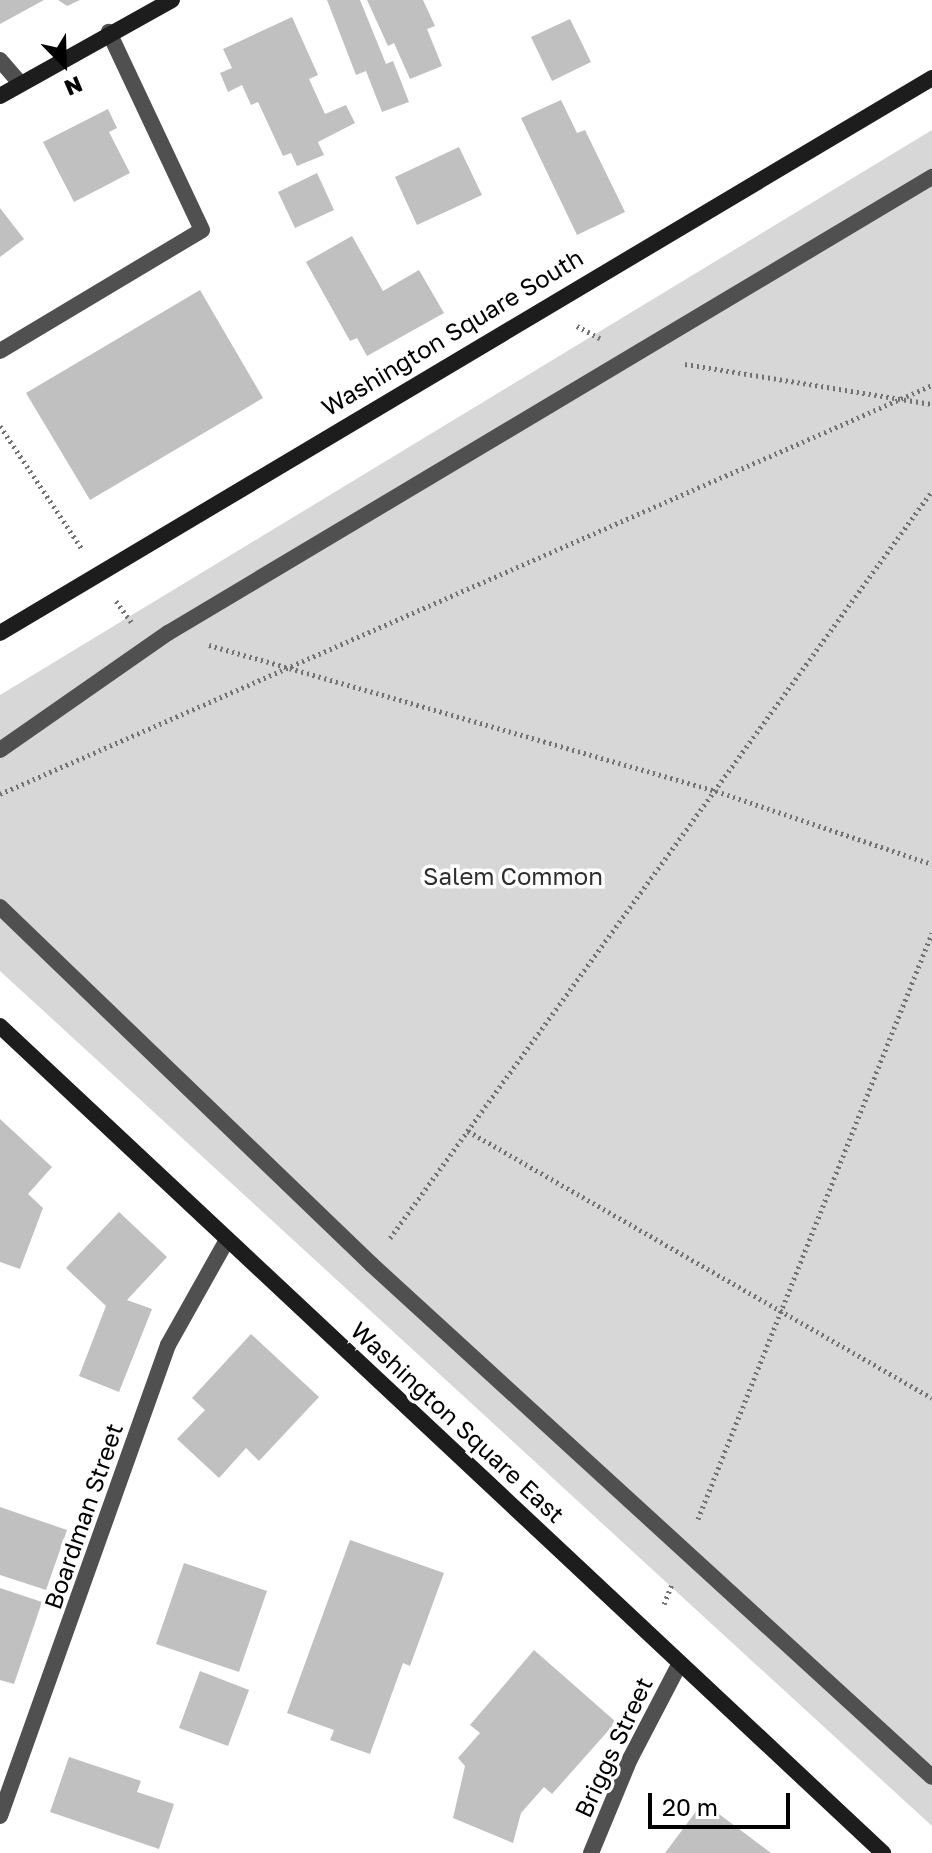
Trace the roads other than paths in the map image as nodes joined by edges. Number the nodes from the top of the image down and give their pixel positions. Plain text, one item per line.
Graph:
1 (172, 0) edge
2 (109, 32) junction
3 (0, 60) edge
4 (932, 78) edge
5 (20, 83) junction
6 (0, 96) edge
7 (932, 177) edge
8 (0, 351) edge
9 (0, 633) edge
10 (0, 750) edge
11 (0, 907) edge
12 (0, 1026) edge
13 (227, 1240) junction
14 (680, 1663) junction
15 (932, 1777) edge
16 (0, 1816) edge
17 (591, 1853) edge
18 (883, 1853) edge

1 - 2 street
2 - 5 street
2 - 8 street
3 - 5 street
4 - 9 street, Washington Square South
5 - 6 street
7 - 10 street
11 - 15 street
12 - 13 street, Washington Square East
13 - 14 street, Washington Square East
13 - 16 street, Boardman Street
14 - 17 street, Briggs Street
14 - 18 street, Washington Square East

